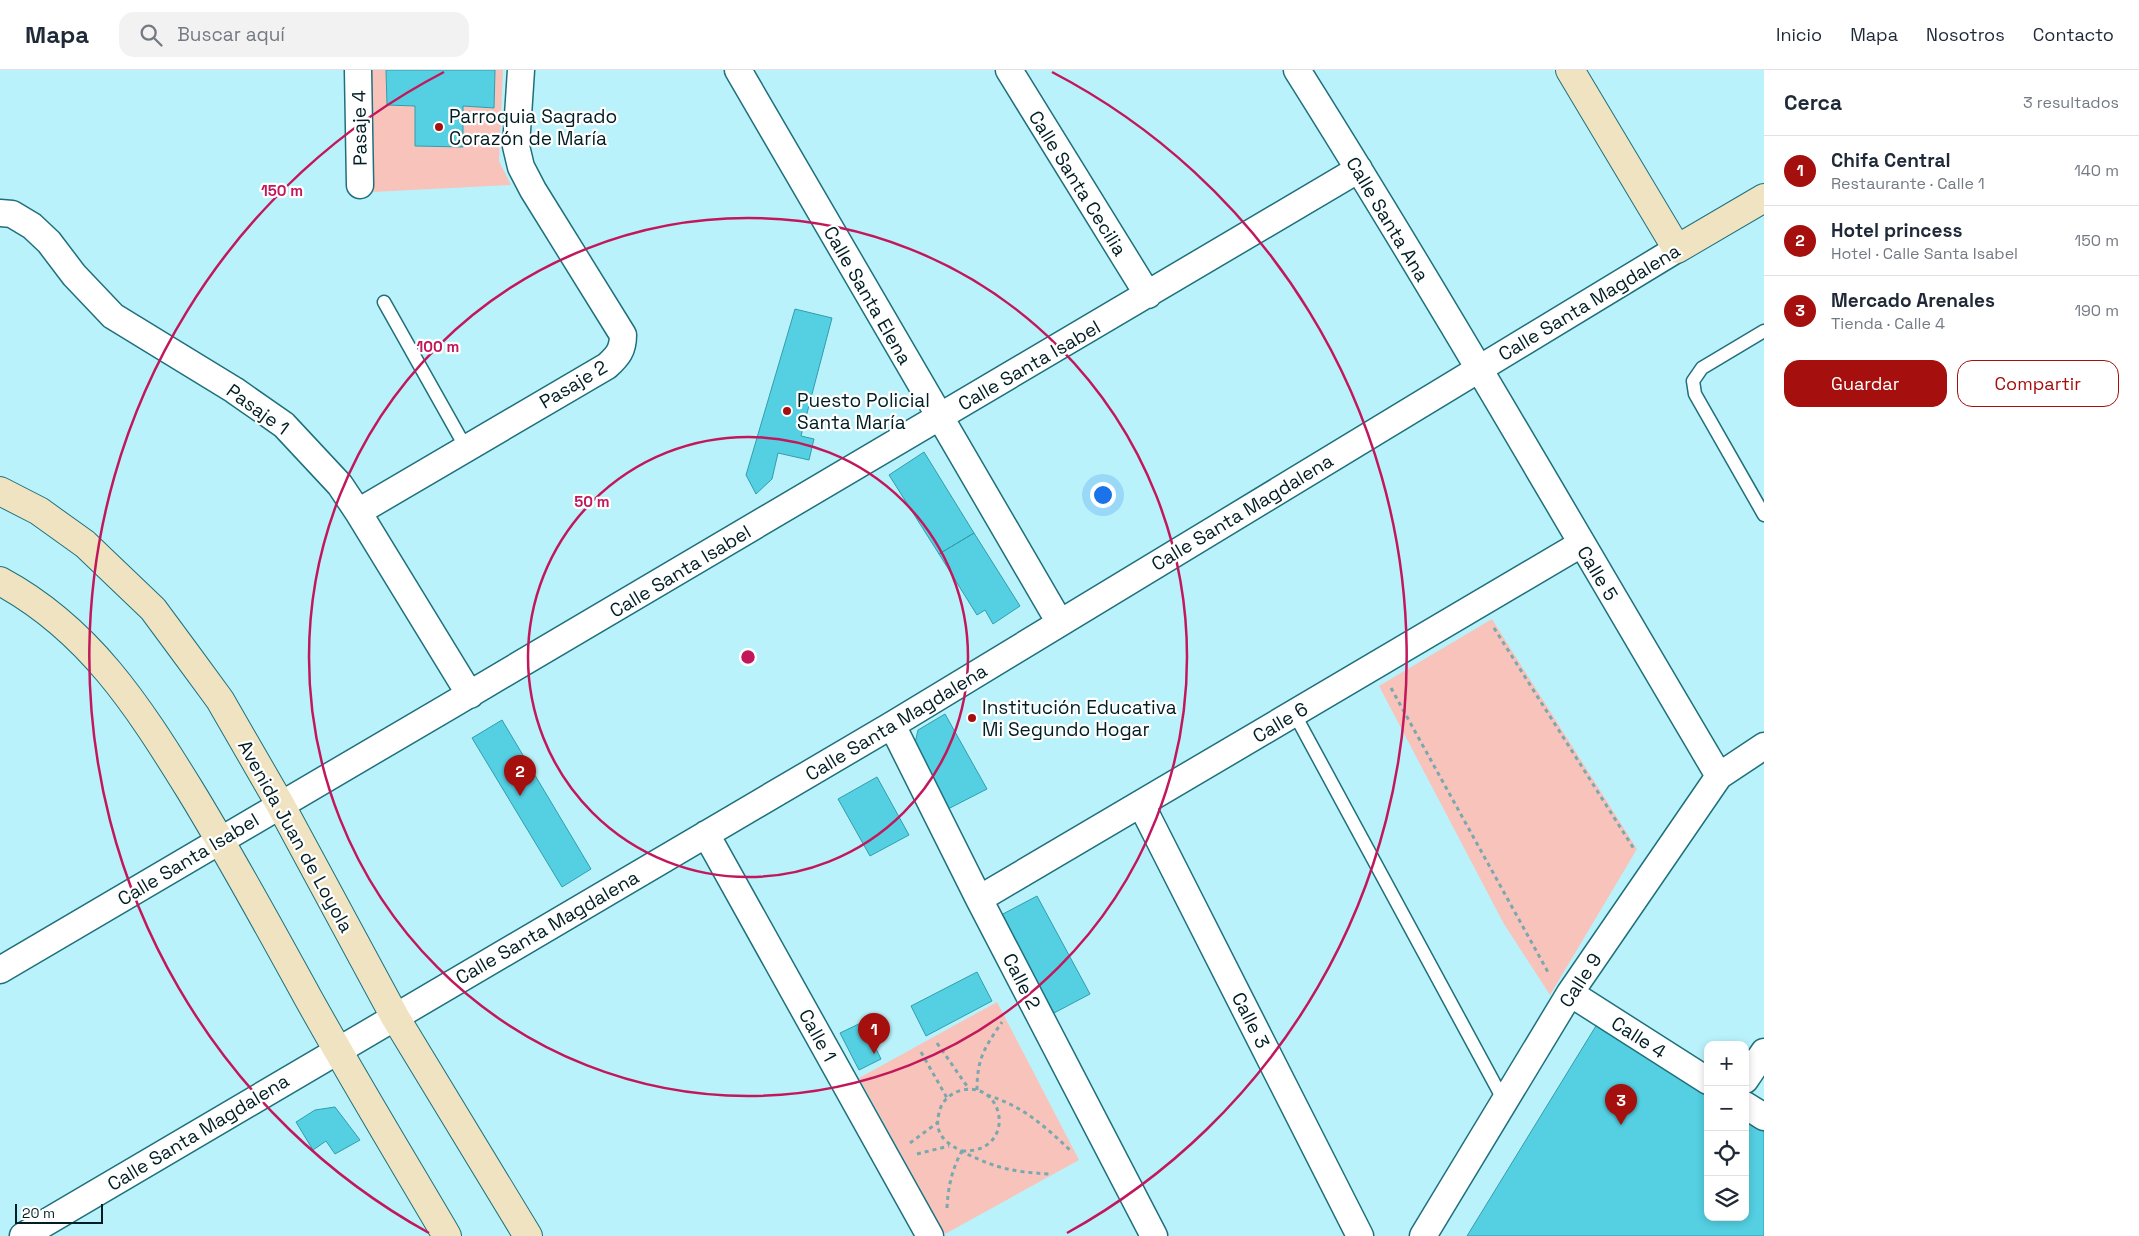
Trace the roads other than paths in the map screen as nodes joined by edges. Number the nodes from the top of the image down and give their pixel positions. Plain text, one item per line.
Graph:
1 (358, 70) edge
2 (521, 70) edge
3 (738, 70) edge
4 (1009, 70) edge
5 (1296, 70) edge
6 (1570, 70) edge
7 (1359, 169) junction
8 (360, 186) dead end
9 (1764, 198) edge
10 (0, 213) edge
11 (1677, 249) junction
12 (1148, 296) junction
13 (384, 302) dead end
14 (1764, 331) edge
15 (1478, 368) junction
16 (940, 418) junction
17 (466, 448) junction
18 (0, 491) edge
19 (358, 512) junction
20 (1764, 515) edge
21 (1581, 544) junction
22 (0, 581) edge
23 (1060, 623) junction
24 (470, 695) junction
25 (1294, 713) junction
26 (892, 726) junction
27 (1764, 746) edge
28 (1719, 776) junction
29 (280, 804) junction
30 (1141, 804) junction
31 (706, 834) junction
32 (220, 840) junction
33 (979, 899) junction
34 (0, 970) edge
35 (1568, 998) junction
36 (395, 1017) junction
37 (337, 1050) junction
38 (1764, 1052) edge
39 (1749, 1074) edge
40 (1704, 1079) edge
41 (1504, 1101) junction
42 (1749, 1108) edge
43 (1764, 1117) edge
44 (22, 1236) edge
45 (447, 1236) edge
46 (528, 1236) edge
47 (930, 1236) edge
48 (1154, 1236) edge
49 (1360, 1236) edge
50 (1423, 1236) edge

1 - 8 street, Pasaje 4
2 - 17 street, Pasaje 2
3 - 16 street, Calle Santa Elena
4 - 12 street, Calle Santa Cecilia
5 - 7 street, Calle Santa Ana
6 - 11 street
7 - 12 street, Calle Santa Isabel
7 - 15 street, Calle Santa Ana
9 - 11 street, Calle Santa Magdalena
10 - 19 street, Pasaje 1
11 - 15 street, Calle Santa Magdalena
12 - 16 street, Calle Santa Isabel
13 - 17 lane
14 - 20 lane
15 - 21 street, Calle 5
15 - 23 street, Calle Santa Magdalena
16 - 23 street, Calle Santa Elena
16 - 24 street, Calle Santa Isabel
17 - 19 street, Pasaje 2
18 - 29 street, Avenida Juan de Loyola
19 - 24 street, Pasaje 1
21 - 25 street, Calle 6
21 - 28 street, Calle 5
22 - 32 street
23 - 26 street, Calle Santa Magdalena
24 - 29 street, Calle Santa Isabel
25 - 30 street, Calle 6
25 - 41 lane
26 - 31 street, Calle Santa Magdalena
26 - 33 street, Calle 2
27 - 28 street, Calle 9
28 - 35 street, Calle 9
29 - 32 street, Calle Santa Isabel
29 - 36 street, Avenida Juan de Loyola
30 - 33 street, Calle 6
30 - 49 street, Calle 3
31 - 36 street, Calle Santa Magdalena
31 - 47 street, Calle 1
32 - 34 street, Calle Santa Isabel
32 - 37 street
33 - 48 street, Calle 2
35 - 40 street, Calle 4
35 - 41 street, Calle 9
36 - 37 street, Calle Santa Magdalena
36 - 46 street, Avenida Juan de Loyola
37 - 44 street, Calle Santa Magdalena
37 - 45 street
38 - 39 street
41 - 50 street, Calle 9
42 - 43 street

